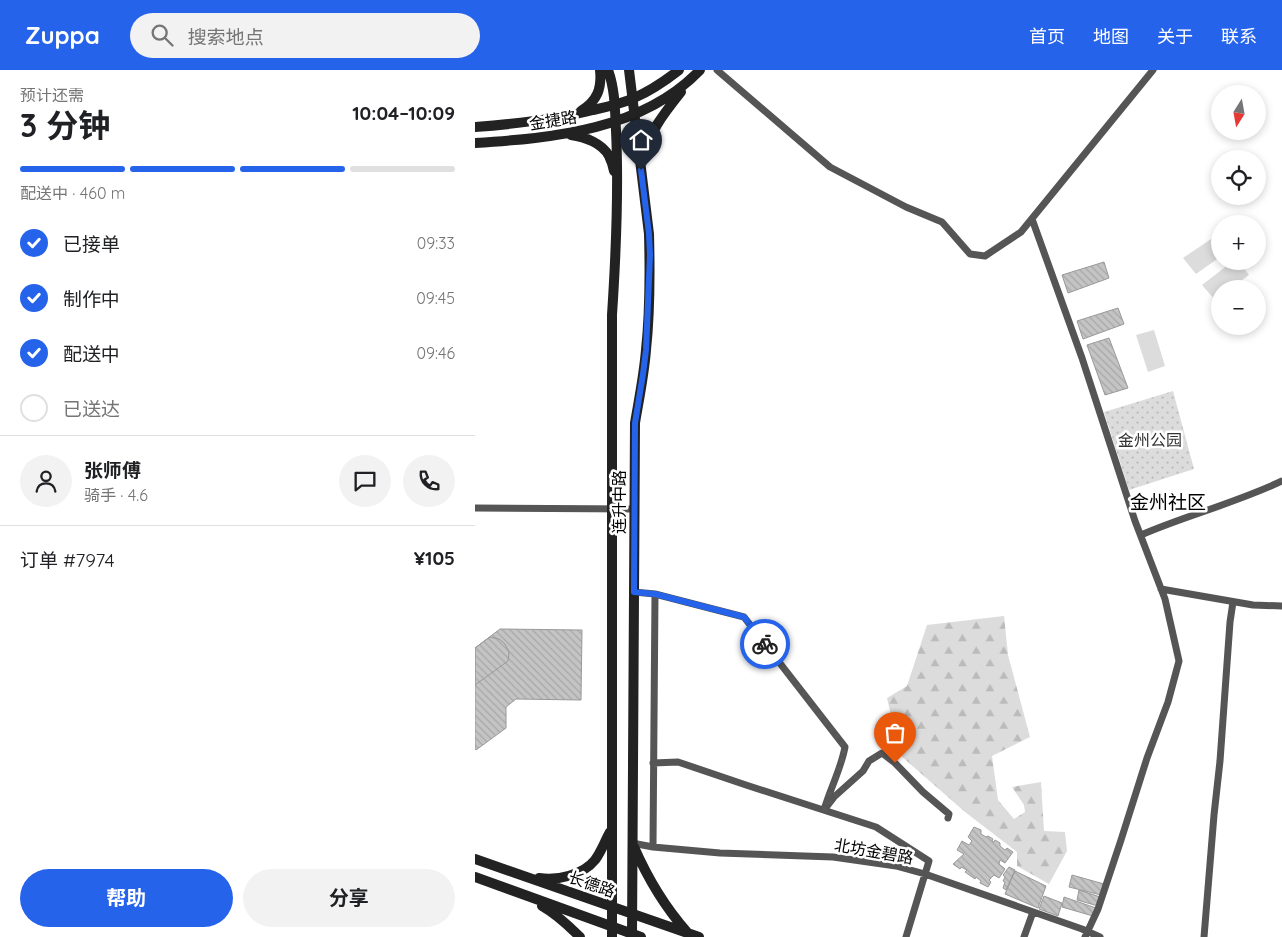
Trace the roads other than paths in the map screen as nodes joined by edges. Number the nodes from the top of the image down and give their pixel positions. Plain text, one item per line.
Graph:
1 (600, 70) edge
2 (608, 70) edge
3 (629, 70) edge
4 (679, 70) edge
5 (700, 70) edge
6 (717, 70) edge
7 (1153, 70) edge
8 (689, 82) junction
9 (632, 98) junction
10 (615, 104) junction
11 (577, 114) junction
12 (634, 114) junction
13 (616, 121) junction
14 (475, 127) edge
15 (565, 134) junction
16 (475, 143) edge
17 (641, 170) junction
18 (617, 180) junction
19 (1032, 219) junction
20 (1282, 481) edge
21 (475, 508) edge
22 (612, 509) junction
23 (634, 509) junction
24 (1141, 536) junction
25 (1161, 590) junction
26 (634, 592) junction
27 (655, 594) junction
28 (1233, 602) junction
29 (1282, 606) edge
30 (653, 763) junction
31 (824, 810) junction
32 (948, 818) dead end
33 (611, 828) junction
34 (632, 844) junction
35 (653, 847) junction
36 (475, 859) edge
37 (925, 874) junction
38 (522, 876) junction
39 (475, 877) edge
40 (522, 894) junction
41 (611, 906) junction
42 (1033, 912) junction
43 (632, 913) junction
44 (611, 932) edge
45 (688, 933) junction
46 (1086, 934) edge
47 (635, 936) edge
48 (580, 937) edge
49 (699, 937) edge
50 (906, 937) edge
51 (1024, 937) edge
52 (1100, 937) edge
53 (1204, 937) edge

1 - 11 main road
2 - 10 main road, 连升中路
3 - 9 main road, 连升中路
4 - 9 main road, 金捷路
5 - 8 main road
6 - 19 street
7 - 19 street
8 - 12 main road, 金捷路
8 - 17 main road
9 - 10 main road, 金捷路
9 - 12 main road, 连升中路
10 - 11 main road, 金捷路
10 - 13 main road, 连升中路
11 - 14 main road, 金捷路
12 - 13 main road, 金捷路
12 - 17 main road, 连升中路
13 - 15 main road, 金捷路
13 - 18 main road, 连升中路
15 - 16 main road, 金捷路
15 - 18 main road
17 - 23 main road, 连升中路
18 - 22 main road, 连升中路
19 - 24 street
20 - 24 street
21 - 22 street
22 - 23 street
22 - 33 main road, 连升中路
23 - 26 main road, 连升中路
24 - 25 street
25 - 28 street
25 - 46 street
26 - 27 street
26 - 34 main road, 连升中路
27 - 30 street
27 - 31 street
28 - 29 street
28 - 53 street
30 - 31 street
30 - 35 street
31 - 32 street
31 - 37 street
33 - 38 main road
33 - 41 main road, 连升中路
34 - 35 street, 北坊金碧路
34 - 43 main road, 连升中路
34 - 45 main road
35 - 37 street, 北坊金碧路
36 - 38 main road, 长德路
37 - 42 street, 北坊金碧路
37 - 50 street
38 - 41 main road, 长德路
39 - 40 main road, 长德路
40 - 44 main road, 长德路
40 - 48 main road
41 - 43 main road, 长德路
41 - 44 main road, 连升中路
42 - 46 street, 北坊金碧路
42 - 51 street
43 - 45 main road, 长德路
43 - 47 main road, 连升中路
44 - 47 main road, 长德路
45 - 49 main road, 长德路
46 - 52 street, 北坊金碧路

